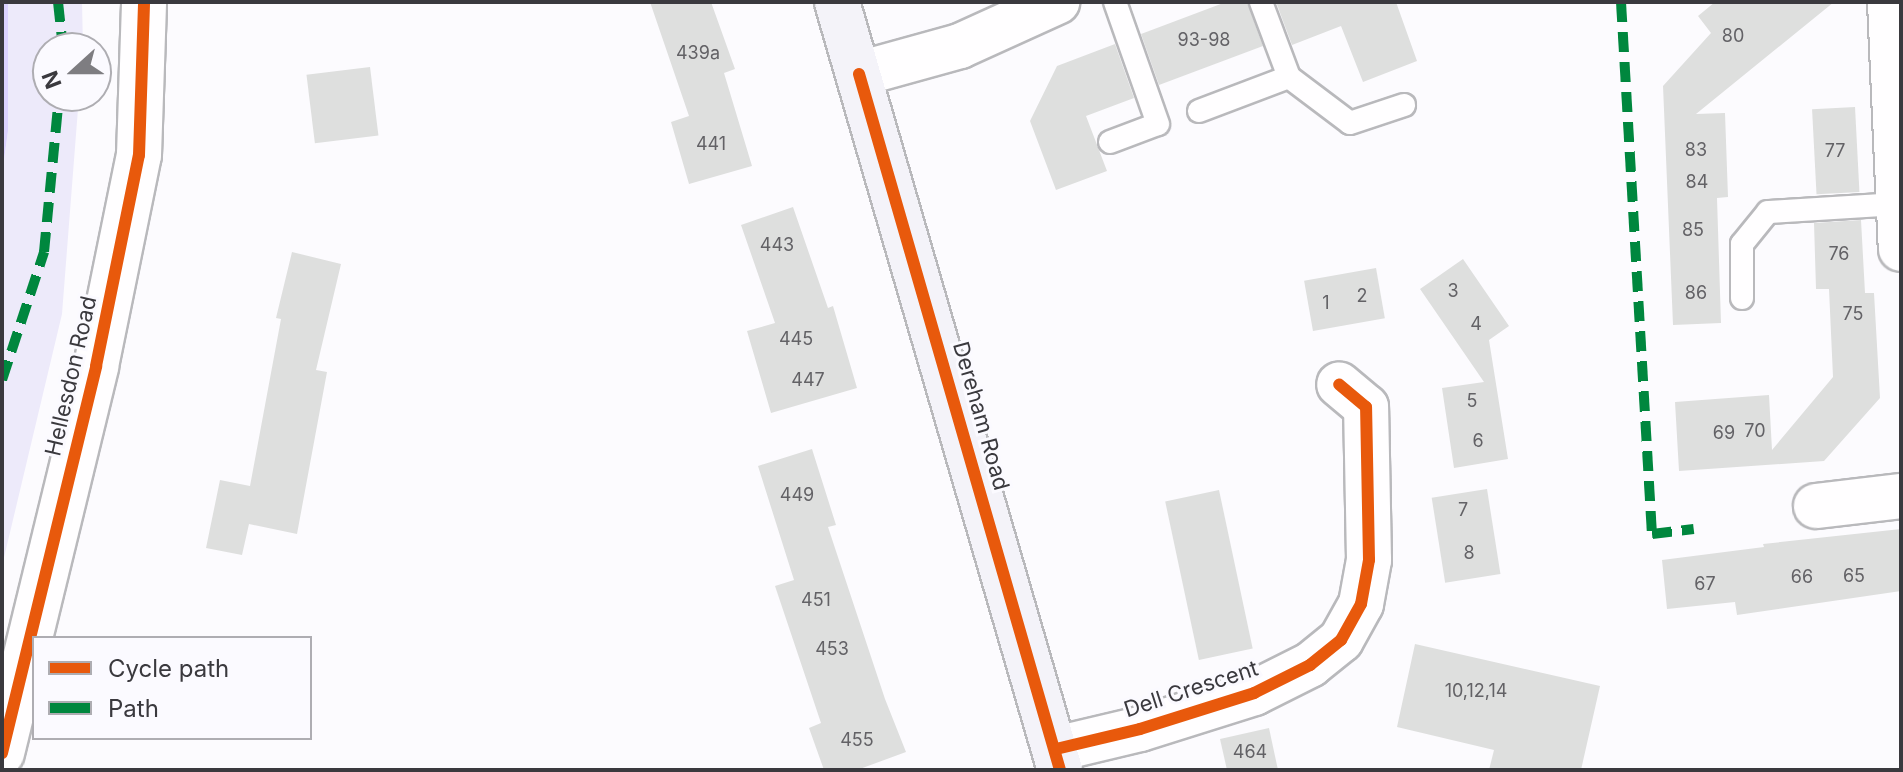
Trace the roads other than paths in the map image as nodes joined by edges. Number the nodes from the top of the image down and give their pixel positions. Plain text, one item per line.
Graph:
1 (144, 2) edge
2 (837, 2) edge
3 (1057, 2) edge
4 (1115, 2) edge
5 (1261, 2) edge
6 (1890, 2) edge
7 (859, 74) junction
8 (1289, 77) junction
9 (1404, 105) dead end
10 (1199, 111) dead end
11 (1110, 142) dead end
12 (1899, 204) edge
13 (1901, 249) edge
14 (1742, 298) dead end
15 (1364, 391) dead end
16 (1901, 496) edge
17 (1816, 506) dead end
18 (36, 636) edge
19 (32, 655) edge
20 (16, 727) edge
21 (1058, 759) edge

1 - 18 street, Hellesdon Road
2 - 7 highway, Dereham Road
3 - 7 street
4 - 11 lane
5 - 8 lane
6 - 12 street
7 - 21 highway, Dereham Road
8 - 9 lane
8 - 10 lane
12 - 13 street
12 - 14 lane
15 - 21 street, Dell Crescent
16 - 17 street
19 - 20 street, Hellesdon Road

